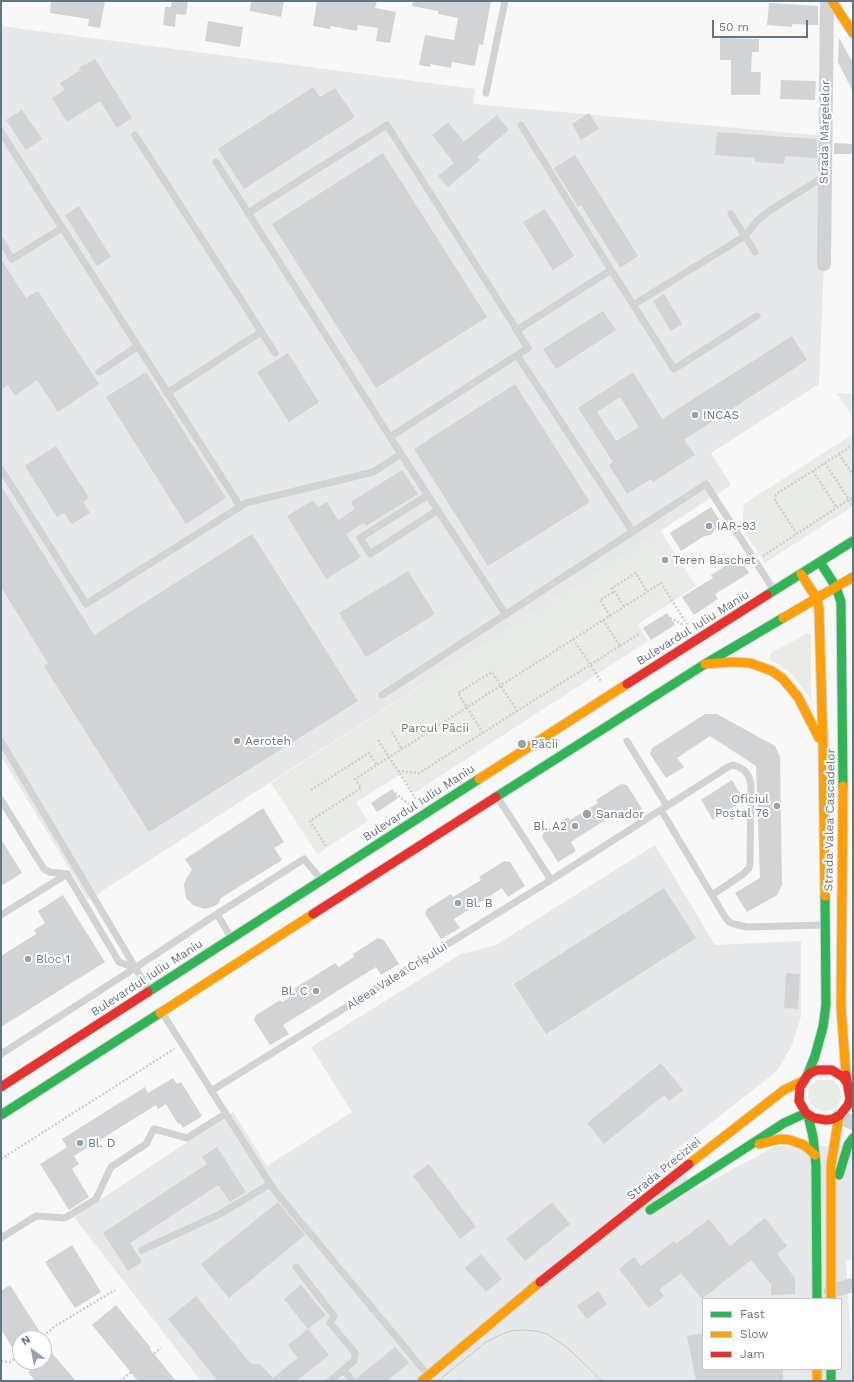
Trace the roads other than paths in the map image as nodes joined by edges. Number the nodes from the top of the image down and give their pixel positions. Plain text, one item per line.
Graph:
1 (505, 1) edge
2 (827, 1) edge
3 (832, 1) edge
4 (853, 33) edge
5 (486, 93) dead end
6 (521, 125) dead end
7 (1, 132) edge
8 (135, 135) dead end
9 (216, 162) dead end
10 (825, 176) junction
11 (248, 213) junction
12 (731, 214) dead end
13 (62, 228) junction
14 (745, 236) junction
15 (1, 241) edge
16 (755, 252) dead end
17 (824, 264) dead end
18 (611, 270) junction
19 (633, 305) junction
20 (757, 316) dead end
21 (515, 328) junction
22 (261, 332) junction
23 (138, 346) junction
24 (275, 353) dead end
25 (518, 354) junction
26 (99, 372) dead end
27 (167, 392) junction
28 (390, 437) junction
29 (401, 454) junction
30 (1, 469) edge
31 (428, 495) junction
32 (240, 506) junction
33 (438, 510) junction
34 (633, 532) junction
35 (853, 541) edge
36 (820, 562) junction
37 (801, 574) junction
38 (853, 577) edge
39 (836, 587) junction
40 (774, 591) junction
41 (817, 599) junction
42 (506, 615) junction
43 (705, 664) junction
44 (382, 696) dead end
45 (1, 741) edge
46 (627, 741) dead end
47 (823, 745) junction
48 (497, 796) junction
49 (1, 800) edge
50 (664, 808) junction
51 (67, 874) junction
52 (321, 880) junction
53 (551, 880) junction
54 (712, 895) junction
55 (217, 914) junction
56 (1, 915) edge
57 (824, 925) junction
58 (841, 925) junction
59 (231, 938) junction
60 (136, 968) junction
61 (149, 991) junction
62 (840, 1007) junction
63 (162, 1012) junction
64 (853, 1040) edge
65 (1, 1054) edge
66 (805, 1078) junction
67 (1, 1087) edge
68 (850, 1090) edge
69 (211, 1091) junction
70 (225, 1114) junction
71 (807, 1114) junction
72 (1, 1115) edge
73 (839, 1116) junction
74 (853, 1123) edge
75 (853, 1138) edge
76 (745, 1148) junction
77 (815, 1155) junction
78 (270, 1184) junction
79 (831, 1208) junction
80 (640, 1217) dead end
81 (1, 1238) edge
82 (142, 1250) dead end
83 (296, 1267) dead end
84 (853, 1285) edge
85 (831, 1295) edge
86 (816, 1298) edge
87 (343, 1370) junction
88 (817, 1370) edge
89 (831, 1370) edge
90 (425, 1378) edge
91 (330, 1381) edge
92 (353, 1381) edge
93 (817, 1381) edge
94 (831, 1381) edge

1 - 5 lane
2 - 10 street, Strada Mărgelelor
3 - 4 main road
6 - 18 lane
7 - 13 lane
8 - 22 lane
9 - 11 lane
10 - 14 lane
10 - 17 street, Strada Mărgelelor
11 - 21 lane
11 - 28 lane
12 - 14 lane
13 - 15 lane
13 - 23 lane
14 - 16 lane
14 - 19 lane
18 - 19 lane
18 - 21 lane
19 - 20 lane
21 - 25 lane
22 - 24 lane
22 - 27 lane
23 - 26 lane
23 - 27 lane
25 - 28 lane
25 - 34 lane
27 - 32 lane
28 - 29 lane
29 - 31 lane
29 - 32 lane
30 - 32 lane
31 - 33 lane
31 - 33 lane
33 - 42 lane
34 - 40 lane
34 - 42 lane
35 - 36 main road, Bulevardul Iuliu Maniu
36 - 37 main road, Bulevardul Iuliu Maniu
36 - 39 main road, Strada Valea Cascadelor
37 - 40 main road, Bulevardul Iuliu Maniu
37 - 41 main road, Strada Valea Cascadelor
38 - 39 main road
39 - 41 main road
39 - 58 main road, Strada Valea Cascadelor
40 - 52 main road, Bulevardul Iuliu Maniu
41 - 43 main road
41 - 47 main road, Strada Valea Cascadelor
42 - 44 lane
43 - 47 main road
43 - 48 main road
45 - 60 lane
46 - 50 lane
47 - 57 main road, Strada Valea Cascadelor
48 - 53 lane
48 - 63 main road
49 - 51 lane
50 - 53 lane, Aleea Valea Crișului
50 - 54 lane
50 - 54 lane, Aleea Valea Crișului
51 - 56 lane
51 - 60 lane
52 - 55 lane
52 - 59 main road, Bulevardul Iuliu Maniu
53 - 69 lane, Aleea Valea Crișului
54 - 57 lane
55 - 59 lane
55 - 60 lane
57 - 58 lane
57 - 66 main road, Strada Valea Cascadelor
58 - 62 main road, Strada Valea Cascadelor
59 - 61 main road, Bulevardul Iuliu Maniu
60 - 61 lane
60 - 65 lane
61 - 67 main road, Bulevardul Iuliu Maniu
62 - 64 main road
62 - 68 main road, Strada Valea Cascadelor
63 - 69 lane
63 - 72 main road
66 - 68 main road
66 - 71 main road
66 - 90 main road, Strada Preciziei
68 - 73 main road
69 - 70 lane
70 - 78 lane
70 - 81 lane
71 - 73 main road
71 - 76 main road, Strada Preciziei
71 - 77 main road
73 - 74 street
73 - 79 main road
75 - 79 main road
76 - 77 main road
76 - 80 main road, Strada Preciziei
77 - 86 main road
78 - 82 lane
78 - 90 lane
79 - 85 main road
83 - 87 lane
84 - 85 street
87 - 91 lane
87 - 92 lane
88 - 93 main road
89 - 94 main road

